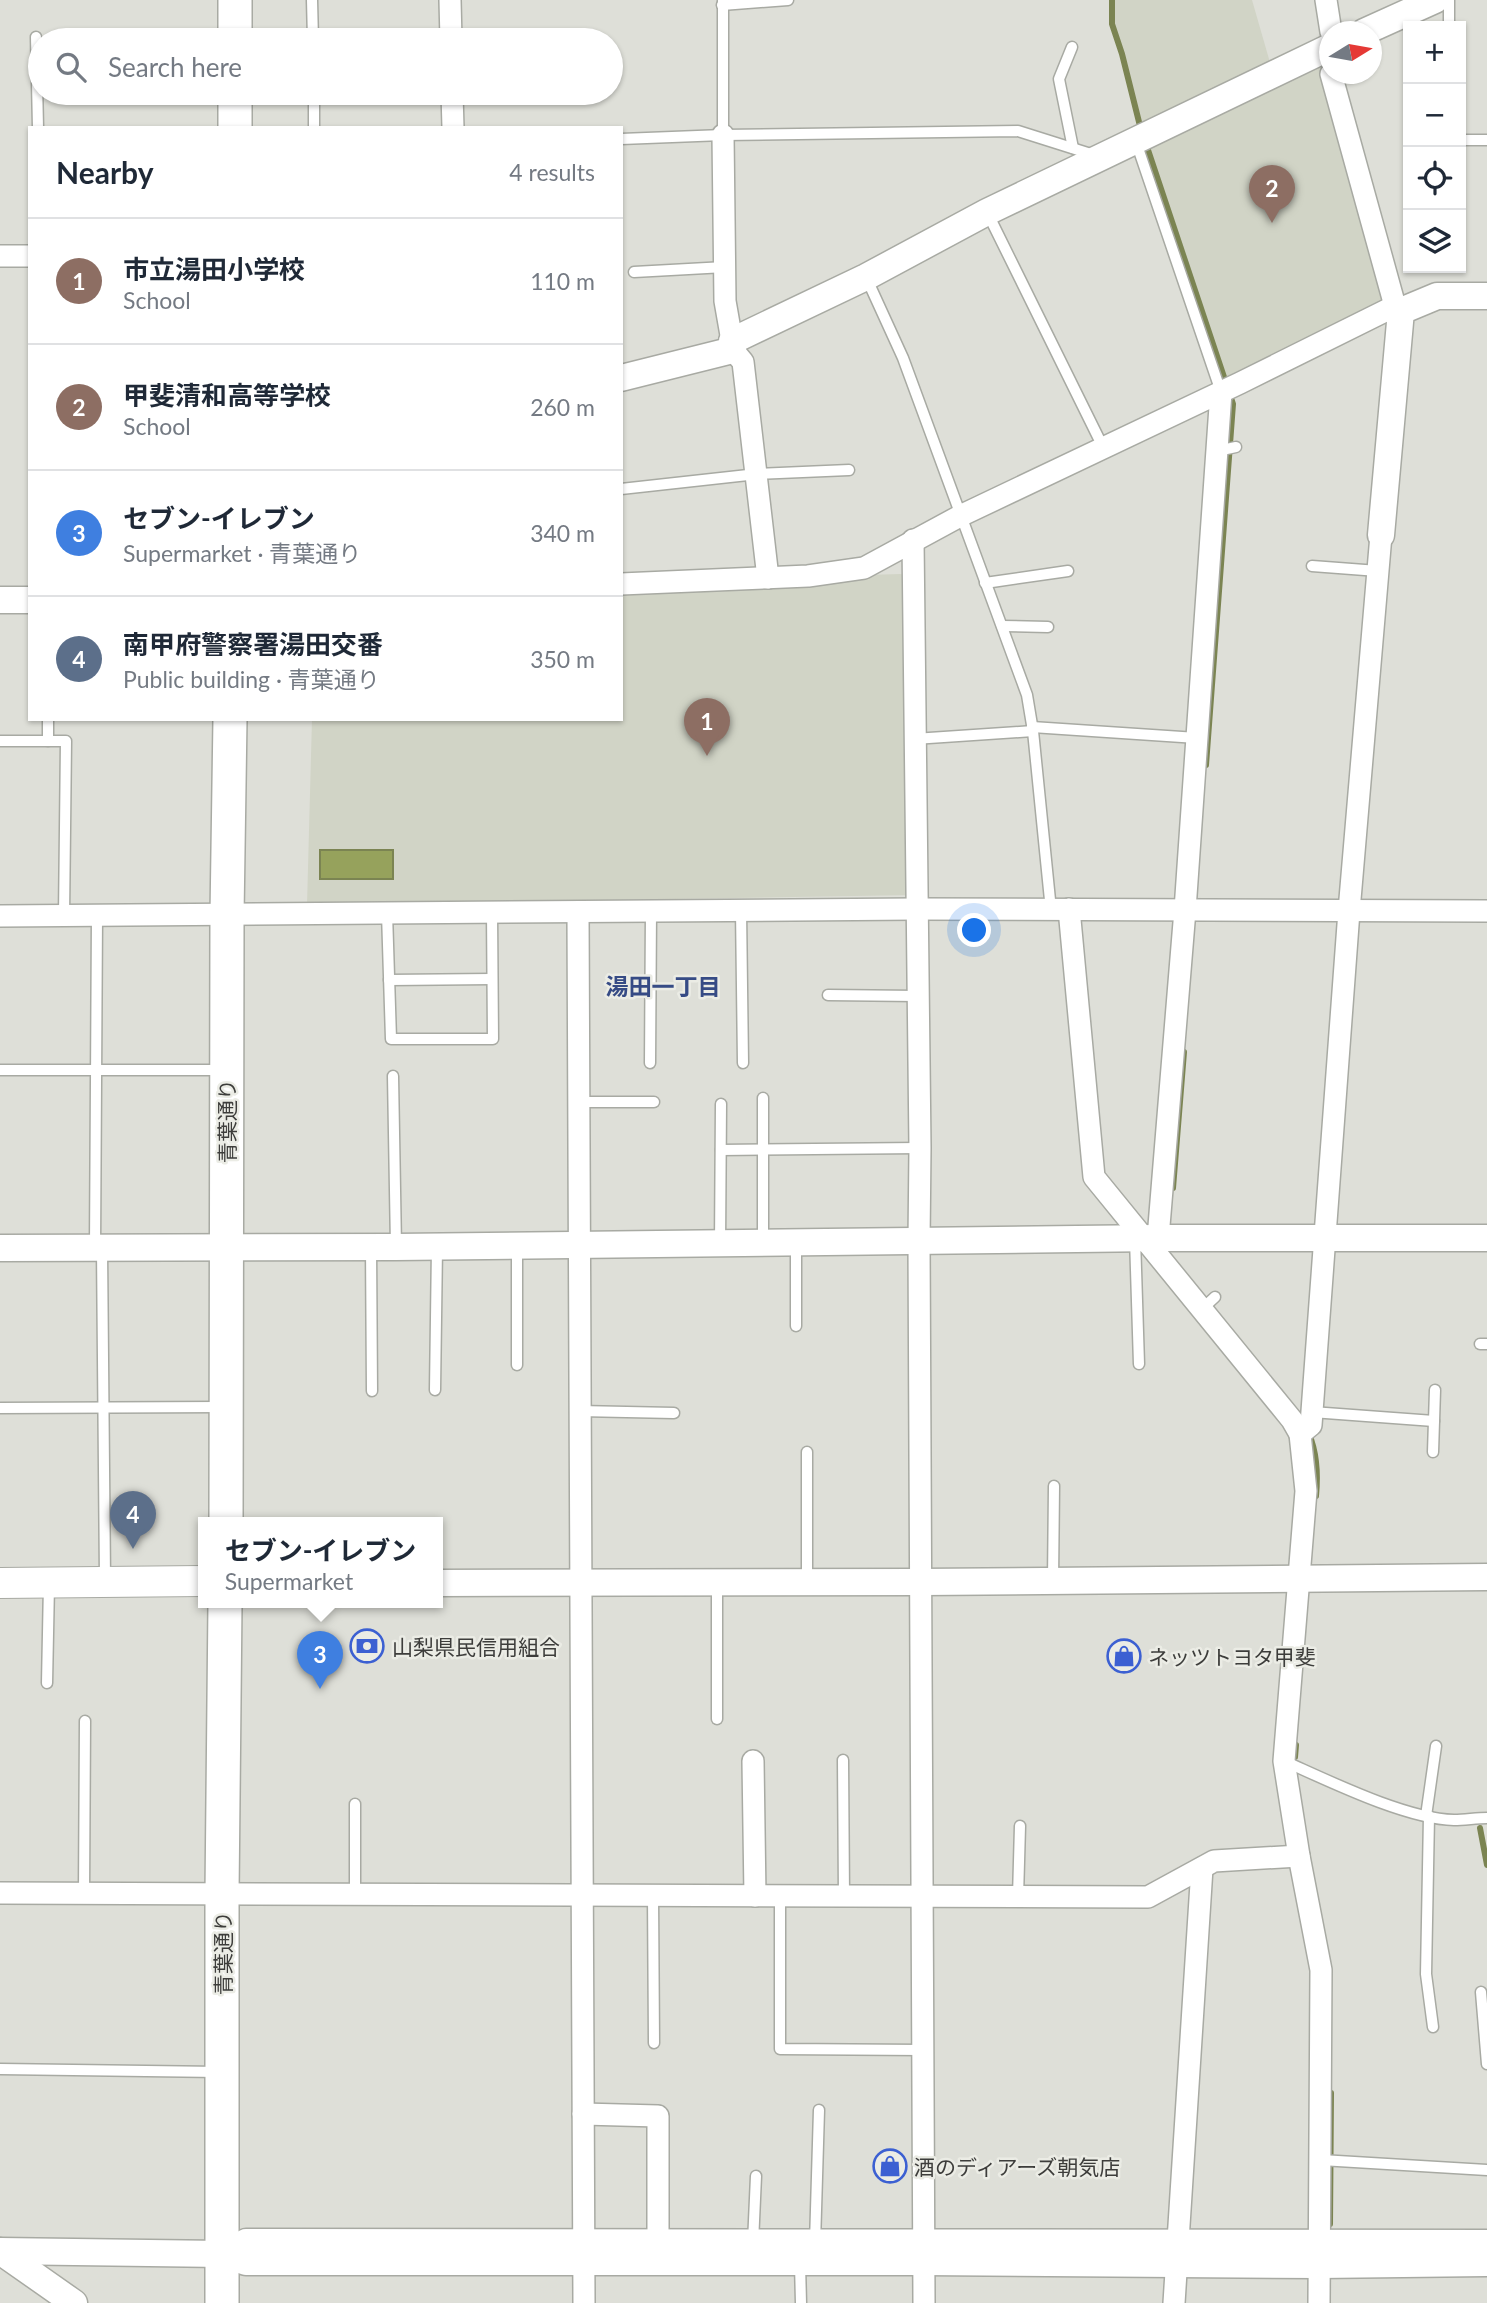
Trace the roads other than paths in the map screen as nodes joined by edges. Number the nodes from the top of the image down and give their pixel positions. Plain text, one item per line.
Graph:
1 (235, 0) edge
2 (312, 0) edge
3 (450, 0) edge
4 (788, 0) edge
5 (1326, 0) edge
6 (1435, 0) edge
7 (1449, 0) edge
8 (722, 2) edge
9 (1327, 21) edge
10 (1449, 21) edge
11 (1382, 24) edge
12 (235, 28) edge
13 (313, 28) edge
14 (451, 28) edge
15 (1072, 47) dead end
16 (1319, 59) edge
17 (1337, 84) edge
18 (37, 105) edge
19 (235, 105) edge
20 (314, 105) edge
21 (452, 105) edge
22 (38, 126) edge
23 (236, 126) edge
24 (314, 126) edge
25 (453, 126) edge
26 (723, 135) junction
27 (623, 139) edge
28 (1141, 139) junction
29 (1487, 139) edge
30 (1466, 140) edge
31 (1073, 148) junction
32 (1103, 158) junction
33 (987, 212) junction
34 (0, 256) edge
35 (28, 257) edge
36 (724, 267) junction
37 (634, 272) dead end
38 (866, 277) junction
39 (1487, 296) edge
40 (1398, 308) junction
41 (733, 345) junction
42 (623, 376) edge
43 (1228, 389) junction
44 (1103, 447) junction
45 (849, 470) dead end
46 (757, 474) junction
47 (623, 489) edge
48 (960, 516) junction
49 (1381, 535) joint
50 (912, 540) junction
51 (1312, 566) dead end
52 (1068, 570) dead end
53 (1378, 571) junction
54 (768, 578) junction
55 (985, 583) junction
56 (623, 584) edge
57 (0, 600) edge
58 (28, 600) edge
59 (1002, 626) junction
60 (1048, 627) dead end
61 (48, 721) edge
62 (230, 721) edge
63 (1033, 729) junction
64 (1197, 737) junction
65 (914, 739) junction
66 (0, 741) edge
67 (48, 741) junction
68 (916, 909) junction
69 (741, 910) junction
70 (1060, 910) junction
71 (1190, 910) junction
72 (650, 911) junction
73 (1349, 911) junction
74 (1487, 911) edge
75 (578, 912) junction
76 (387, 913) junction
77 (492, 913) junction
78 (227, 915) junction
79 (0, 916) edge
80 (64, 916) junction
81 (97, 916) junction
82 (492, 979) junction
83 (389, 980) junction
84 (828, 995) dead end
85 (918, 996) junction
86 (650, 1063) dead end
87 (743, 1063) dead end
88 (97, 1069) junction
89 (0, 1070) edge
90 (226, 1070) junction
91 (393, 1076) dead end
92 (763, 1098) dead end
93 (578, 1102) junction
94 (654, 1102) dead end
95 (721, 1104) dead end
96 (920, 1148) junction
97 (763, 1149) junction
98 (721, 1150) junction
99 (1325, 1237) junction
100 (1145, 1238) junction
101 (1487, 1238) edge
102 (919, 1241) junction
103 (796, 1242) junction
104 (763, 1243) junction
105 (720, 1244) junction
106 (226, 1246) junction
107 (517, 1246) junction
108 (579, 1246) junction
109 (384, 1247) junction
110 (437, 1247) junction
111 (0, 1248) edge
112 (99, 1248) junction
113 (796, 1326) dead end
114 (1139, 1364) dead end
115 (516, 1365) dead end
116 (435, 1390) dead end
117 (1435, 1390) dead end
118 (372, 1391) dead end
119 (104, 1407) junction
120 (226, 1407) junction
121 (0, 1408) edge
122 (579, 1411) junction
123 (674, 1413) dead end
124 (1434, 1421) junction
125 (1306, 1426) junction
126 (807, 1452) dead end
127 (1433, 1452) dead end
128 (1054, 1486) dead end
129 (226, 1517) edge
130 (1487, 1577) edge
131 (1300, 1579) junction
132 (198, 1581) edge
133 (1053, 1581) junction
134 (49, 1582) junction
135 (105, 1582) junction
136 (922, 1582) junction
137 (0, 1583) edge
138 (443, 1583) edge
139 (716, 1583) junction
140 (807, 1583) junction
141 (579, 1584) junction
142 (225, 1608) edge
143 (47, 1683) dead end
144 (717, 1718) dead end
145 (85, 1721) dead end
146 (1436, 1746) dead end
147 (843, 1760) dead end
148 (753, 1761) dead end
149 (1284, 1761) junction
150 (355, 1804) dead end
151 (1427, 1816) junction
152 (1487, 1818) edge
153 (1020, 1826) dead end
154 (1299, 1856) junction
155 (1202, 1868) junction
156 (0, 1893) edge
157 (84, 1894) junction
158 (222, 1894) junction
159 (355, 1895) junction
160 (653, 1896) junction
161 (755, 1896) junction
162 (780, 1896) junction
163 (844, 1896) junction
164 (924, 1896) junction
165 (1018, 1896) junction
166 (581, 1897) junction
167 (1481, 1992) dead end
168 (1433, 2027) dead end
169 (654, 2043) dead end
170 (923, 2050) junction
171 (1487, 2064) edge
172 (0, 2069) edge
173 (222, 2072) junction
174 (819, 2110) dead end
175 (583, 2114) junction
176 (1328, 2160) junction
177 (1487, 2170) edge
178 (756, 2176) dead end
179 (658, 2242) junction
180 (753, 2243) junction
181 (1487, 2244) edge
182 (0, 2251) edge
183 (924, 2252) junction
184 (584, 2253) junction
185 (808, 2253) junction
186 (223, 2254) junction
187 (1177, 2254) junction
188 (1319, 2255) junction
189 (1487, 2263) edge
190 (74, 2303) edge
191 (222, 2303) edge
192 (584, 2303) edge
193 (801, 2303) edge
194 (924, 2303) edge
195 (1174, 2303) edge
196 (1319, 2303) edge

1 - 12 main road
2 - 13 lane
3 - 14 street
4 - 8 lane
5 - 9 street
6 - 11 street
7 - 10 lane
8 - 26 lane
15 - 31 lane
16 - 28 street
17 - 40 street
18 - 22 lane
19 - 23 main road
20 - 24 lane
21 - 25 street
26 - 27 lane
26 - 31 lane
26 - 36 street
28 - 32 street
28 - 43 lane
29 - 30 lane
31 - 32 lane
32 - 33 street
33 - 38 street
33 - 44 lane
34 - 35 street
36 - 37 lane
36 - 41 street
38 - 41 street
38 - 48 lane
39 - 40 street
40 - 43 street
40 - 49 street
41 - 42 street
41 - 46 street
43 - 44 street
43 - 64 street
44 - 48 street
45 - 46 lane
46 - 47 lane
46 - 54 street
48 - 50 street
48 - 55 lane
49 - 53 street
50 - 54 street
50 - 65 street
51 - 53 lane
52 - 55 lane
53 - 73 street
54 - 56 street
55 - 59 lane
57 - 58 street
59 - 60 lane
59 - 63 lane
61 - 67 lane
62 - 78 main road, 青葉通り
63 - 64 lane
63 - 65 lane
63 - 70 lane
64 - 71 street
65 - 68 street
66 - 67 lane
67 - 80 lane
68 - 69 street
68 - 70 street
68 - 85 street
69 - 72 street
69 - 87 lane
70 - 71 street
70 - 100 street
71 - 73 street
71 - 100 street
72 - 75 street
72 - 86 lane
73 - 74 street
73 - 99 street
75 - 77 street
75 - 93 street
76 - 77 street
76 - 78 street
76 - 83 lane
77 - 82 lane
78 - 81 street
78 - 90 main road, 青葉通り
79 - 80 street
80 - 81 street
81 - 88 lane
82 - 83 lane
82 - 83 lane
84 - 85 lane
85 - 96 street
88 - 89 lane
88 - 90 lane
88 - 112 lane
90 - 106 main road, 青葉通り
91 - 109 lane
92 - 97 lane
93 - 94 lane
93 - 108 street
95 - 98 lane
96 - 97 lane
96 - 102 street
97 - 98 lane
97 - 104 lane
98 - 105 lane
99 - 100 street
99 - 101 street
99 - 125 street
100 - 102 street
100 - 114 lane
100 - 125 street
102 - 103 street
102 - 136 street
103 - 104 street
103 - 113 lane
104 - 105 street
105 - 108 street
106 - 109 street
106 - 112 street
106 - 120 main road, 青葉通り
107 - 108 street
107 - 110 street
107 - 115 lane
108 - 122 street
109 - 110 street
109 - 118 lane
110 - 116 lane
111 - 112 street
112 - 119 lane
117 - 124 lane
119 - 120 lane
119 - 121 lane
119 - 135 lane
120 - 129 main road, 青葉通り
122 - 123 lane
122 - 141 street
124 - 125 lane
124 - 127 lane
125 - 131 street
126 - 140 lane
128 - 133 lane
130 - 131 street
131 - 133 street
131 - 149 street
132 - 135 main road
133 - 136 street
134 - 135 main road
134 - 137 main road
134 - 143 lane
136 - 140 street
136 - 164 street
138 - 141 street
139 - 140 street
139 - 141 street
139 - 144 lane
141 - 166 street
142 - 158 main road, 青葉通り
145 - 157 lane
146 - 151 lane
147 - 163 lane
148 - 161 street
149 - 151 lane
149 - 154 street
150 - 159 lane
151 - 152 lane
151 - 168 lane
153 - 165 lane
154 - 155 street
154 - 176 street
155 - 165 street
155 - 187 street
156 - 157 street
157 - 158 street
158 - 159 street
158 - 173 main road, 青葉通り
159 - 166 street
160 - 161 street
160 - 166 street
160 - 169 lane
161 - 162 street
162 - 163 street
162 - 170 lane
163 - 164 street
164 - 165 street
164 - 170 street
166 - 175 street
167 - 171 lane
170 - 183 street
172 - 173 lane
173 - 186 main road, 青葉通り
174 - 185 lane
175 - 179 street
175 - 184 street
176 - 177 lane
176 - 188 street
178 - 180 lane
179 - 180 street
179 - 184 street
180 - 185 street
181 - 188 street
182 - 186 street
182 - 190 street
183 - 185 street
183 - 187 street
183 - 194 street
184 - 185 street
184 - 186 street
184 - 192 street
185 - 193 lane
186 - 191 main road, 青葉通り
187 - 188 street
187 - 195 street
188 - 189 street
188 - 196 street

